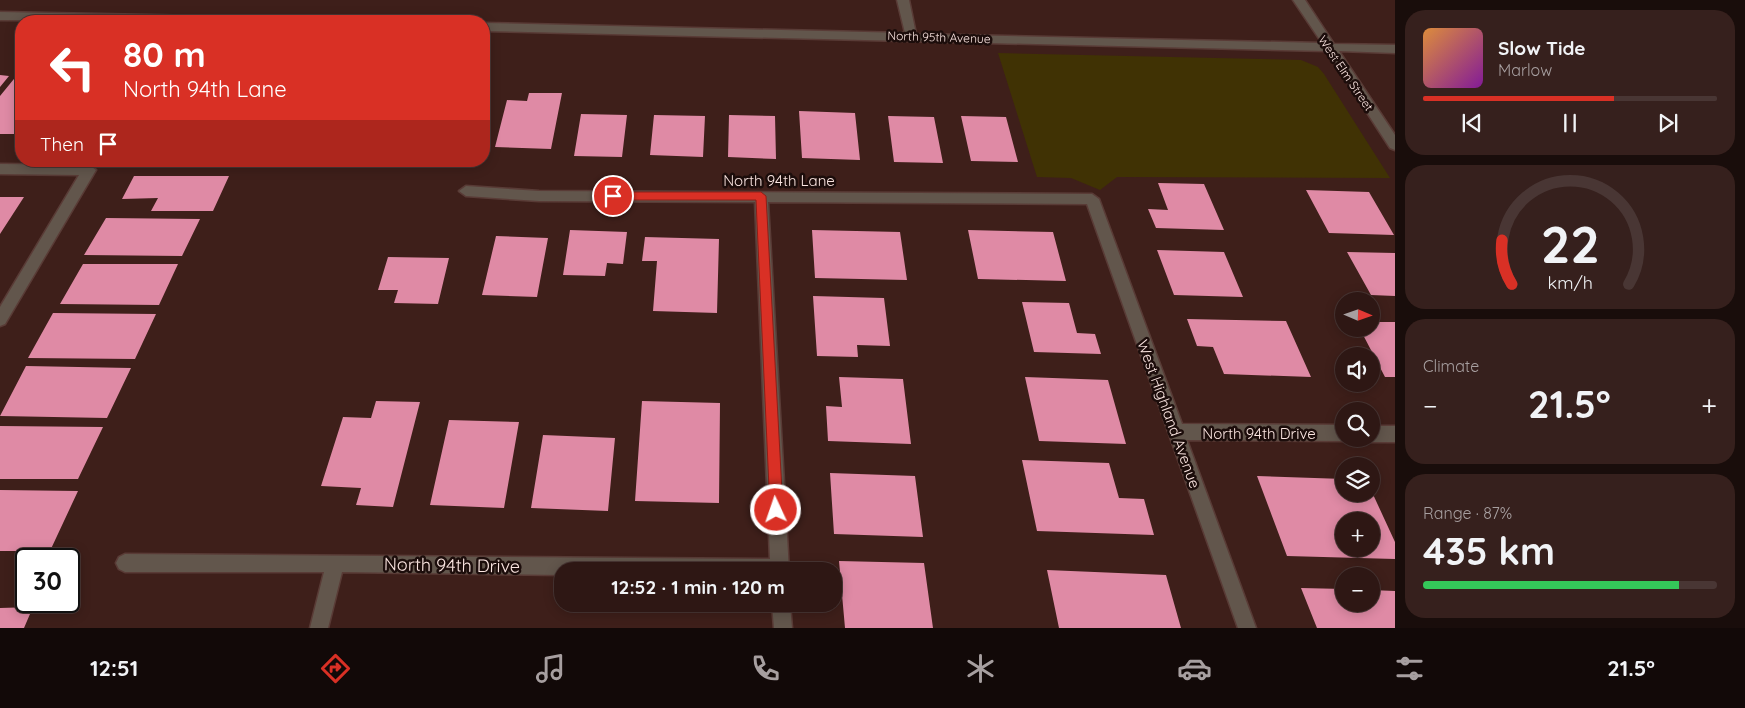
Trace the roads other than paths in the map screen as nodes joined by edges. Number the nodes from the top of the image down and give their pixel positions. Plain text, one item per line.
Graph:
1 (903, 0) edge
2 (1298, 0) edge
3 (0, 16) edge
4 (15, 16) edge
5 (490, 27) edge
6 (911, 36) junction
7 (1330, 48) junction
8 (1395, 49) edge
9 (1395, 145) edge
10 (0, 169) edge
11 (466, 192) dead end
12 (761, 196) junction
13 (1092, 200) joint
14 (0, 320) edge
15 (1175, 432) junction
16 (1335, 433) edge
17 (1380, 434) edge
18 (1395, 434) edge
19 (779, 562) edge
20 (335, 563) junction
21 (125, 564) dead end
22 (554, 566) edge
23 (782, 612) edge
24 (319, 628) edge
25 (783, 628) edge
26 (1247, 628) edge

1 - 6 street
2 - 7 street, West Elm Street
3 - 4 street
5 - 6 street, North 95th Avenue
6 - 7 street, North 95th Avenue
7 - 8 street, North 95th Avenue
7 - 9 street, West Elm Street
10 - 14 street
11 - 12 street, North 94th Lane
12 - 13 street, North 94th Lane
12 - 19 street
13 - 15 street, West Highland Avenue
15 - 16 street, North 94th Drive
15 - 26 street, West Highland Avenue
17 - 18 street
20 - 21 street, North 94th Drive
20 - 22 street, North 94th Drive
20 - 24 street
23 - 25 street

